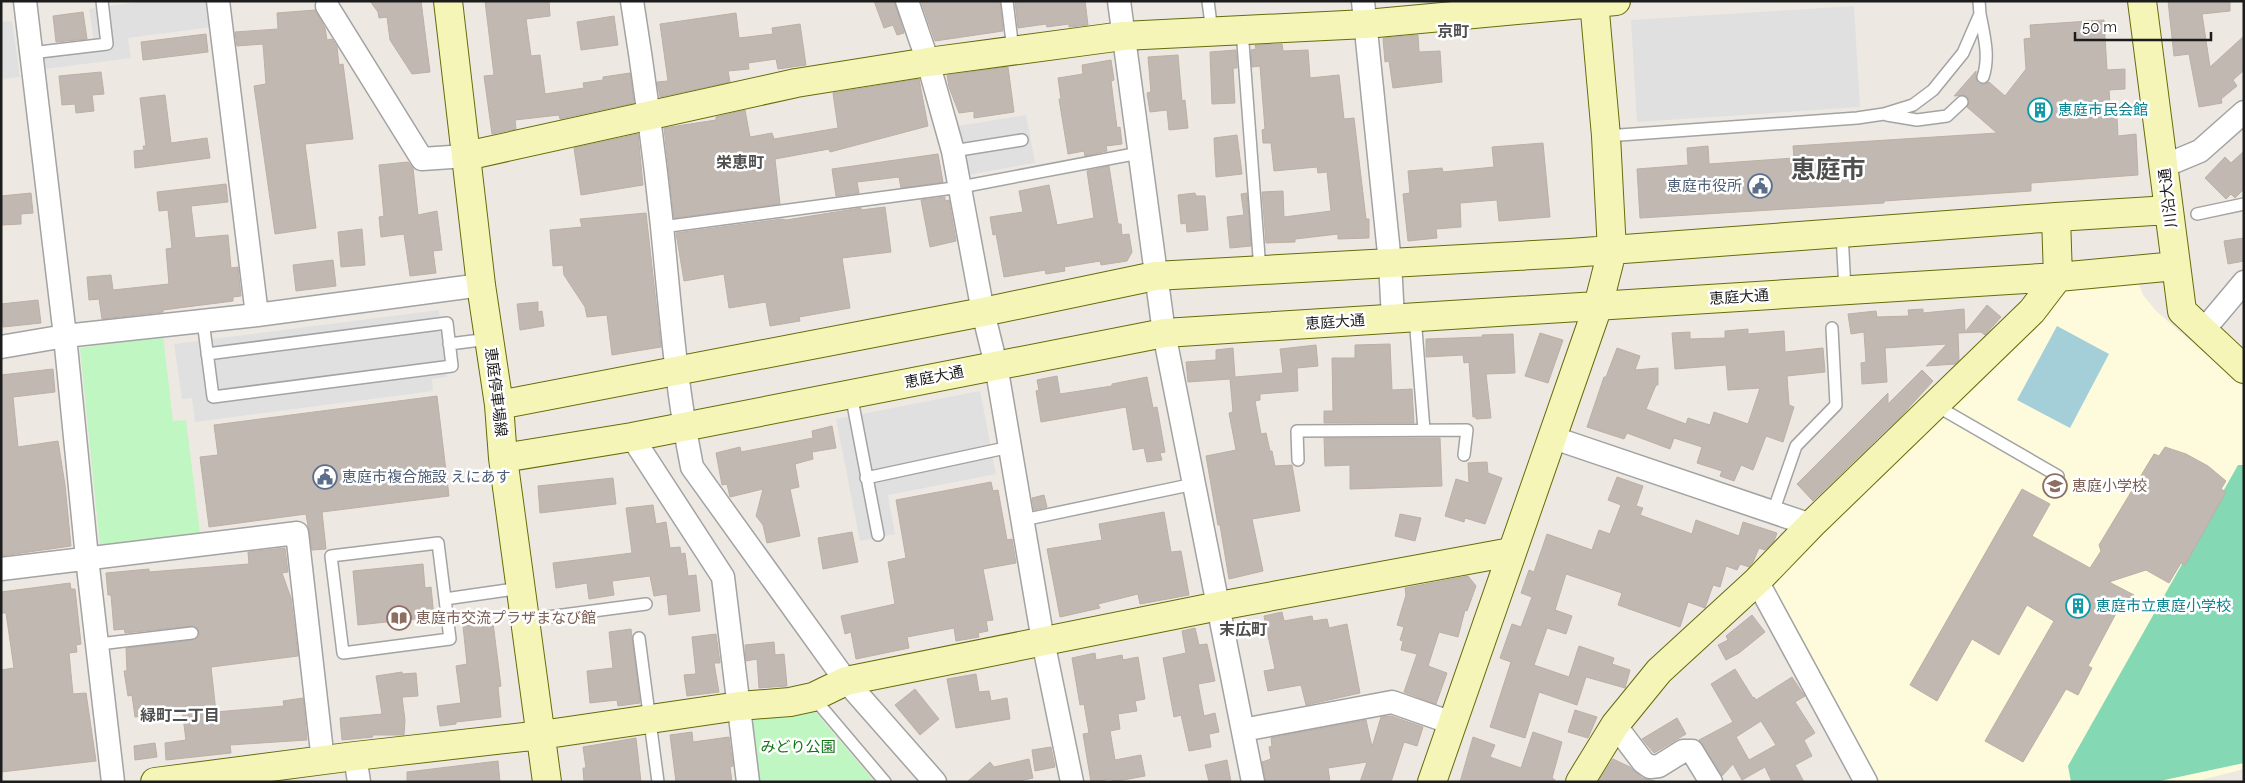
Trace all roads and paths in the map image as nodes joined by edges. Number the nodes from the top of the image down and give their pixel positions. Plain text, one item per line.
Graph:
1 (25, 1) edge
2 (102, 1) edge
3 (218, 1) edge
4 (448, 1) edge
5 (632, 1) edge
6 (907, 1) edge
7 (1007, 1) edge
8 (1119, 1) edge
9 (1208, 1) edge
10 (1979, 1) edge
11 (2142, 1) edge
12 (1601, 2) edge
13 (326, 4) edge
14 (1365, 12) edge
15 (1980, 14) junction
16 (1242, 30) junction
17 (1212, 32) junction
18 (1123, 36) junction
19 (1013, 50) junction
20 (31, 53) junction
21 (928, 62) junction
22 (1983, 77) dead end
23 (1962, 102) dead end
24 (2244, 112) edge
25 (1884, 114) junction
26 (650, 116) junction
27 (1606, 136) junction
28 (1022, 140) dead end
29 (953, 151) junction
30 (1139, 153) junction
31 (466, 156) junction
32 (2164, 166) junction
33 (960, 187) junction
34 (2244, 204) edge
35 (2169, 210) junction
36 (2197, 214) dead end
37 (2056, 217) junction
38 (662, 227) junction
39 (1842, 233) junction
40 (1612, 251) junction
41 (1390, 263) junction
42 (2176, 266) junction
43 (1260, 270) junction
44 (1155, 276) junction
45 (2058, 277) junction
46 (2244, 282) edge
47 (481, 285) junction
48 (1845, 290) junction
49 (1598, 306) junction
50 (983, 312) junction
51 (257, 314) junction
52 (1404, 317) junction
53 (203, 320) junction
54 (1832, 328) dead end
55 (2202, 332) junction
56 (1164, 333) junction
57 (65, 336) junction
58 (489, 339) junction
59 (449, 344) junction
60 (1, 347) edge
61 (207, 354) junction
62 (996, 366) junction
63 (2244, 369) edge
64 (676, 371) junction
65 (851, 394) junction
66 (499, 405) junction
67 (1935, 405) junction
68 (684, 426) junction
69 (1424, 430) junction
70 (632, 437) junction
71 (1551, 437) junction
72 (1010, 447) junction
73 (1464, 454) dead end
74 (503, 458) junction
75 (1298, 460) dead end
76 (2058, 476) dead end
77 (866, 478) junction
78 (1194, 484) junction
79 (1773, 512) junction
80 (1023, 520) junction
81 (1810, 525) junction
82 (878, 535) dead end
83 (1511, 552) junction
84 (87, 558) junction
85 (1, 569) edge
86 (1757, 581) junction
87 (521, 588) junction
88 (445, 598) junction
89 (646, 604) dead end
90 (1219, 606) junction
91 (525, 620) junction
92 (192, 634) dead end
93 (639, 638) dead end
94 (1043, 641) junction
95 (99, 644) junction
96 (846, 681) junction
97 (813, 697) junction
98 (738, 706) junction
99 (650, 719) junction
100 (1452, 724) junction
101 (1615, 725) junction
102 (1243, 730) junction
103 (541, 736) junction
104 (322, 760) junction
105 (357, 769) edge
106 (113, 782) edge
107 (155, 782) edge
108 (547, 782) edge
109 (658, 782) edge
110 (748, 782) edge
111 (885, 782) edge
112 (935, 782) edge
113 (1072, 782) edge
114 (1253, 782) edge
115 (1432, 782) edge
116 (1580, 782) edge
117 (1711, 782) edge
118 (1866, 782) edge

1 - 20 street
2 - 20 lane
3 - 51 street
4 - 31 street, 恵庭停車場線
5 - 26 street
6 - 21 street
7 - 19 lane
8 - 18 street
9 - 17 lane
10 - 15 lane
11 - 32 street, 川沿大通
12 - 14 street
12 - 27 street
13 - 31 street
14 - 16 street
14 - 41 street
15 - 22 lane
15 - 25 lane
16 - 17 street
16 - 43 lane
17 - 18 street
18 - 19 street
18 - 30 street
19 - 21 street
20 - 57 street
21 - 26 street
21 - 29 street
23 - 25 lane
24 - 32 street
25 - 27 lane
26 - 31 street
26 - 38 street
27 - 40 street
28 - 29 lane
29 - 33 street
30 - 33 lane
30 - 44 street
31 - 47 street, 恵庭停車場線
32 - 35 street, 川沿大通
33 - 38 lane
33 - 50 street
34 - 36 lane
35 - 37 street
35 - 42 street, 川沿大通
37 - 39 street
37 - 45 street
38 - 64 street
39 - 40 street
39 - 48 lane
40 - 41 street
40 - 49 street
41 - 43 street
41 - 52 street
42 - 45 street, 恵庭大通
42 - 55 street, 川沿大通
43 - 44 street
44 - 50 street
44 - 56 street
45 - 48 street, 恵庭大通
45 - 67 street
46 - 55 street
47 - 51 street
47 - 58 street, 恵庭停車場線
48 - 49 street, 恵庭大通
49 - 52 street, 恵庭大通
49 - 71 street
50 - 62 street
50 - 64 street
51 - 53 street
52 - 56 street, 恵庭大通
52 - 69 lane
53 - 57 street
53 - 61 lane
54 - 79 lane
55 - 63 street, 川沿大通
56 - 62 street, 恵庭大通
56 - 78 street
57 - 60 street
57 - 84 street
58 - 59 lane
58 - 66 street, 恵庭停車場線
59 - 61 lane
59 - 61 lane
62 - 65 street, 恵庭大通
62 - 72 street
64 - 66 street
64 - 68 street
65 - 68 street, 恵庭大通
65 - 77 lane
66 - 74 street, 恵庭停車場線
67 - 76 lane
67 - 81 street
68 - 70 street, 恵庭大通
68 - 96 street
69 - 73 lane
69 - 75 lane
70 - 74 street, 恵庭大通
70 - 98 street
71 - 79 street
71 - 83 street
72 - 77 lane
72 - 80 street
74 - 87 street, 恵庭停車場線
77 - 82 lane
78 - 80 lane
78 - 90 street
79 - 81 street
80 - 94 street
81 - 86 street
83 - 90 street
83 - 100 street
84 - 85 street
84 - 95 street
84 - 104 street
86 - 101 street
86 - 118 street
87 - 88 lane
87 - 91 street, 恵庭停車場線
88 - 88 lane
89 - 91 lane
90 - 94 street
90 - 102 street
91 - 103 street, 恵庭停車場線
92 - 95 lane
93 - 99 lane
94 - 96 street
94 - 113 street
95 - 106 street
96 - 97 street
96 - 112 street
97 - 98 street
97 - 111 lane
98 - 99 street
98 - 110 street
99 - 103 street
99 - 109 lane
100 - 102 street
100 - 115 street
101 - 116 street
101 - 117 street
102 - 114 street
103 - 105 street
103 - 108 street, 恵庭停車場線
104 - 105 street
104 - 107 street

